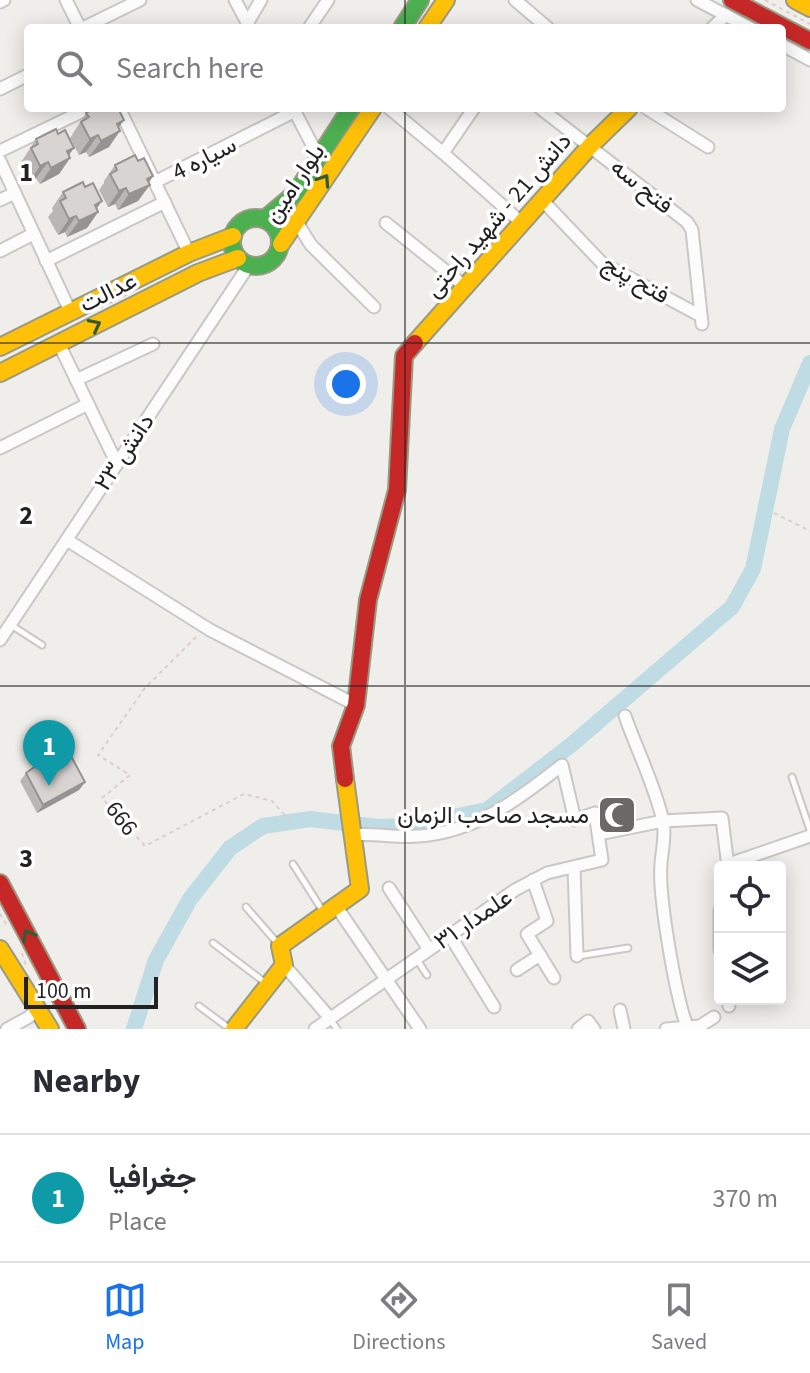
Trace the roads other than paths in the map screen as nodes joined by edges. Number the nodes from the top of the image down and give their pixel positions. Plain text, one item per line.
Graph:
1 (66, 0) edge
2 (140, 0) edge
3 (235, 0) edge
4 (261, 0) edge
5 (328, 0) edge
6 (420, 0) edge
7 (446, 0) edge
8 (515, 0) edge
9 (697, 0) edge
10 (795, 0) edge
11 (729, 8) edge
12 (810, 8) edge
13 (80, 24) edge
14 (90, 24) edge
15 (248, 24) edge
16 (249, 24) edge
17 (312, 24) edge
18 (405, 24) edge
19 (430, 24) edge
20 (543, 24) edge
21 (715, 24) edge
22 (746, 24) edge
23 (768, 24) edge
24 (786, 31) edge
25 (810, 41) edge
26 (786, 47) edge
27 (810, 60) edge
28 (24, 77) edge
29 (0, 89) edge
30 (81, 112) edge
31 (121, 112) edge
32 (290, 112) edge
33 (295, 112) edge
34 (348, 112) edge
35 (370, 112) edge
36 (394, 112) edge
37 (471, 112) edge
38 (546, 112) edge
39 (625, 112) edge
40 (652, 112) edge
41 (591, 145) junction
42 (708, 147) dead end
43 (0, 151) edge
44 (443, 153) junction
45 (319, 158) junction
46 (0, 161) edge
47 (155, 182) junction
48 (15, 193) junction
49 (0, 200) edge
50 (543, 201) junction
51 (165, 202) junction
52 (285, 203) junction
53 (265, 219) junction
54 (296, 221) junction
55 (386, 223) dead end
56 (523, 224) junction
57 (33, 234) junction
58 (233, 236) junction
59 (281, 244) junction
60 (0, 251) edge
61 (189, 253) junction
62 (46, 261) junction
63 (244, 261) junction
64 (467, 288) junction
65 (374, 307) dead end
66 (70, 311) junction
67 (702, 320) joint
68 (59, 344) junction
69 (153, 344) dead end
70 (0, 347) edge
71 (0, 373) edge
72 (76, 380) junction
73 (88, 404) junction
74 (0, 448) edge
75 (117, 464) junction
76 (67, 540) junction
77 (10, 624) junction
78 (0, 640) edge
79 (42, 645) dead end
80 (356, 705) junction
81 (625, 716) dead end
82 (792, 777) dead end
83 (663, 821) junction
84 (810, 833) edge
85 (599, 834) junction
86 (351, 835) junction
87 (727, 861) edge
88 (740, 861) edge
89 (293, 864) dead end
90 (574, 867) junction
91 (533, 880) junction
92 (0, 883) edge
93 (389, 888) dead end
94 (246, 907) dead end
95 (330, 910) junction
96 (449, 934) junction
97 (213, 943) dead end
98 (280, 946) junction
99 (428, 948) junction
100 (628, 948) dead end
101 (0, 949) edge
102 (540, 955) junction
103 (577, 956) joint
104 (416, 957) junction
105 (284, 965) junction
106 (517, 970) dead end
107 (427, 975) dead end
108 (387, 977) junction
109 (554, 978) dead end
110 (267, 984) junction
111 (199, 1006) dead end
112 (494, 1007) dead end
113 (620, 1010) dead end
114 (714, 1017) dead end
115 (330, 1018) junction
116 (44, 1020) edge
117 (688, 1028) edge
118 (7, 1029) edge
119 (77, 1029) edge
120 (232, 1029) edge
121 (315, 1029) edge
122 (337, 1029) edge
123 (420, 1029) edge
124 (578, 1029) edge
125 (594, 1029) edge
126 (624, 1029) edge
127 (666, 1029) edge

1 - 13 street
2 - 14 street
3 - 15 street
4 - 16 street
5 - 17 street
6 - 18 street
7 - 19 street
8 - 20 street
9 - 11 street
10 - 12 street
11 - 21 street
11 - 22 street
11 - 23 street
24 - 25 street
26 - 27 street
28 - 29 street
30 - 43 street
31 - 47 street
32 - 47 street, سیاره 4
33 - 45 street
34 - 45 street, بلوار امین
54 -> 35 street, بلوار امین
36 - 44 street
37 - 44 street
38 - 41 street, فتح سه
39 - 41 street, دانش 21 - شهید راحتی
40 - 42 street
41 - 50 street, دانش 21 - شهید راحتی
41 - 67 street, فتح سه
44 - 56 street
45 - 52 street, بلوار امین
46 - 48 street
47 - 51 street
48 - 49 street
48 - 57 street
50 - 56 street, دانش 21 - شهید راحتی
50 - 67 street, فتح پنج
51 - 61 street
51 - 62 street
52 - 53 street, بلوار امین
52 - 54 street
53 - 58 street
53 - 59 street
54 - 59 street, بلوار امین
54 - 65 street
55 - 64 street
56 - 64 street, دانش 21 - شهید راحتی
57 - 60 street
57 - 62 street
58 - 61 street, عدالت
58 - 63 street
59 - 63 street
61 - 66 street, عدالت
62 - 66 street
68 -> 63 street, عدالت
63 - 75 street, دانش ۲۳
64 - 80 street, دانش 21 - شهید راحتی
66 - 70 street, عدالت
68 - 71 street, عدالت
68 - 72 street
69 - 72 street
72 - 73 street
73 - 74 street
73 - 75 street
75 - 76 street, دانش ۲۳
76 - 77 street, دانش ۲۳
76 - 80 street
77 - 78 street, دانش ۲۳
77 - 79 lane
80 - 86 street
81 - 83 street
82 - 84 lane
83 - 85 street
83 - 87 street
83 - 117 street
84 - 88 street
85 - 86 street
85 - 90 street, علمدار ۳۱
86 - 95 street
89 - 95 lane
90 - 91 street, علمدار ۳۱
90 - 103 street
91 - 96 street, علمدار ۳۱
91 - 102 street
119 -> 92 street
93 - 99 street
94 - 98 lane
95 - 98 street
95 - 108 street
96 - 99 street, علمدار ۳۱
96 - 112 street
97 - 110 lane
98 - 105 street
99 - 104 street, علمدار ۳۱
100 - 103 lane
101 - 116 street
102 - 106 street
102 - 109 street
104 - 107 lane
104 - 108 street, علمدار ۳۱
105 - 110 street
105 - 115 street
108 - 115 street, علمدار ۳۱
108 - 123 street
110 - 120 street
111 - 120 lane
113 - 126 street
114 - 117 street
115 - 121 street, علمدار ۳۱
115 - 122 lane
116 - 118 street
117 - 127 street
124 - 125 street

